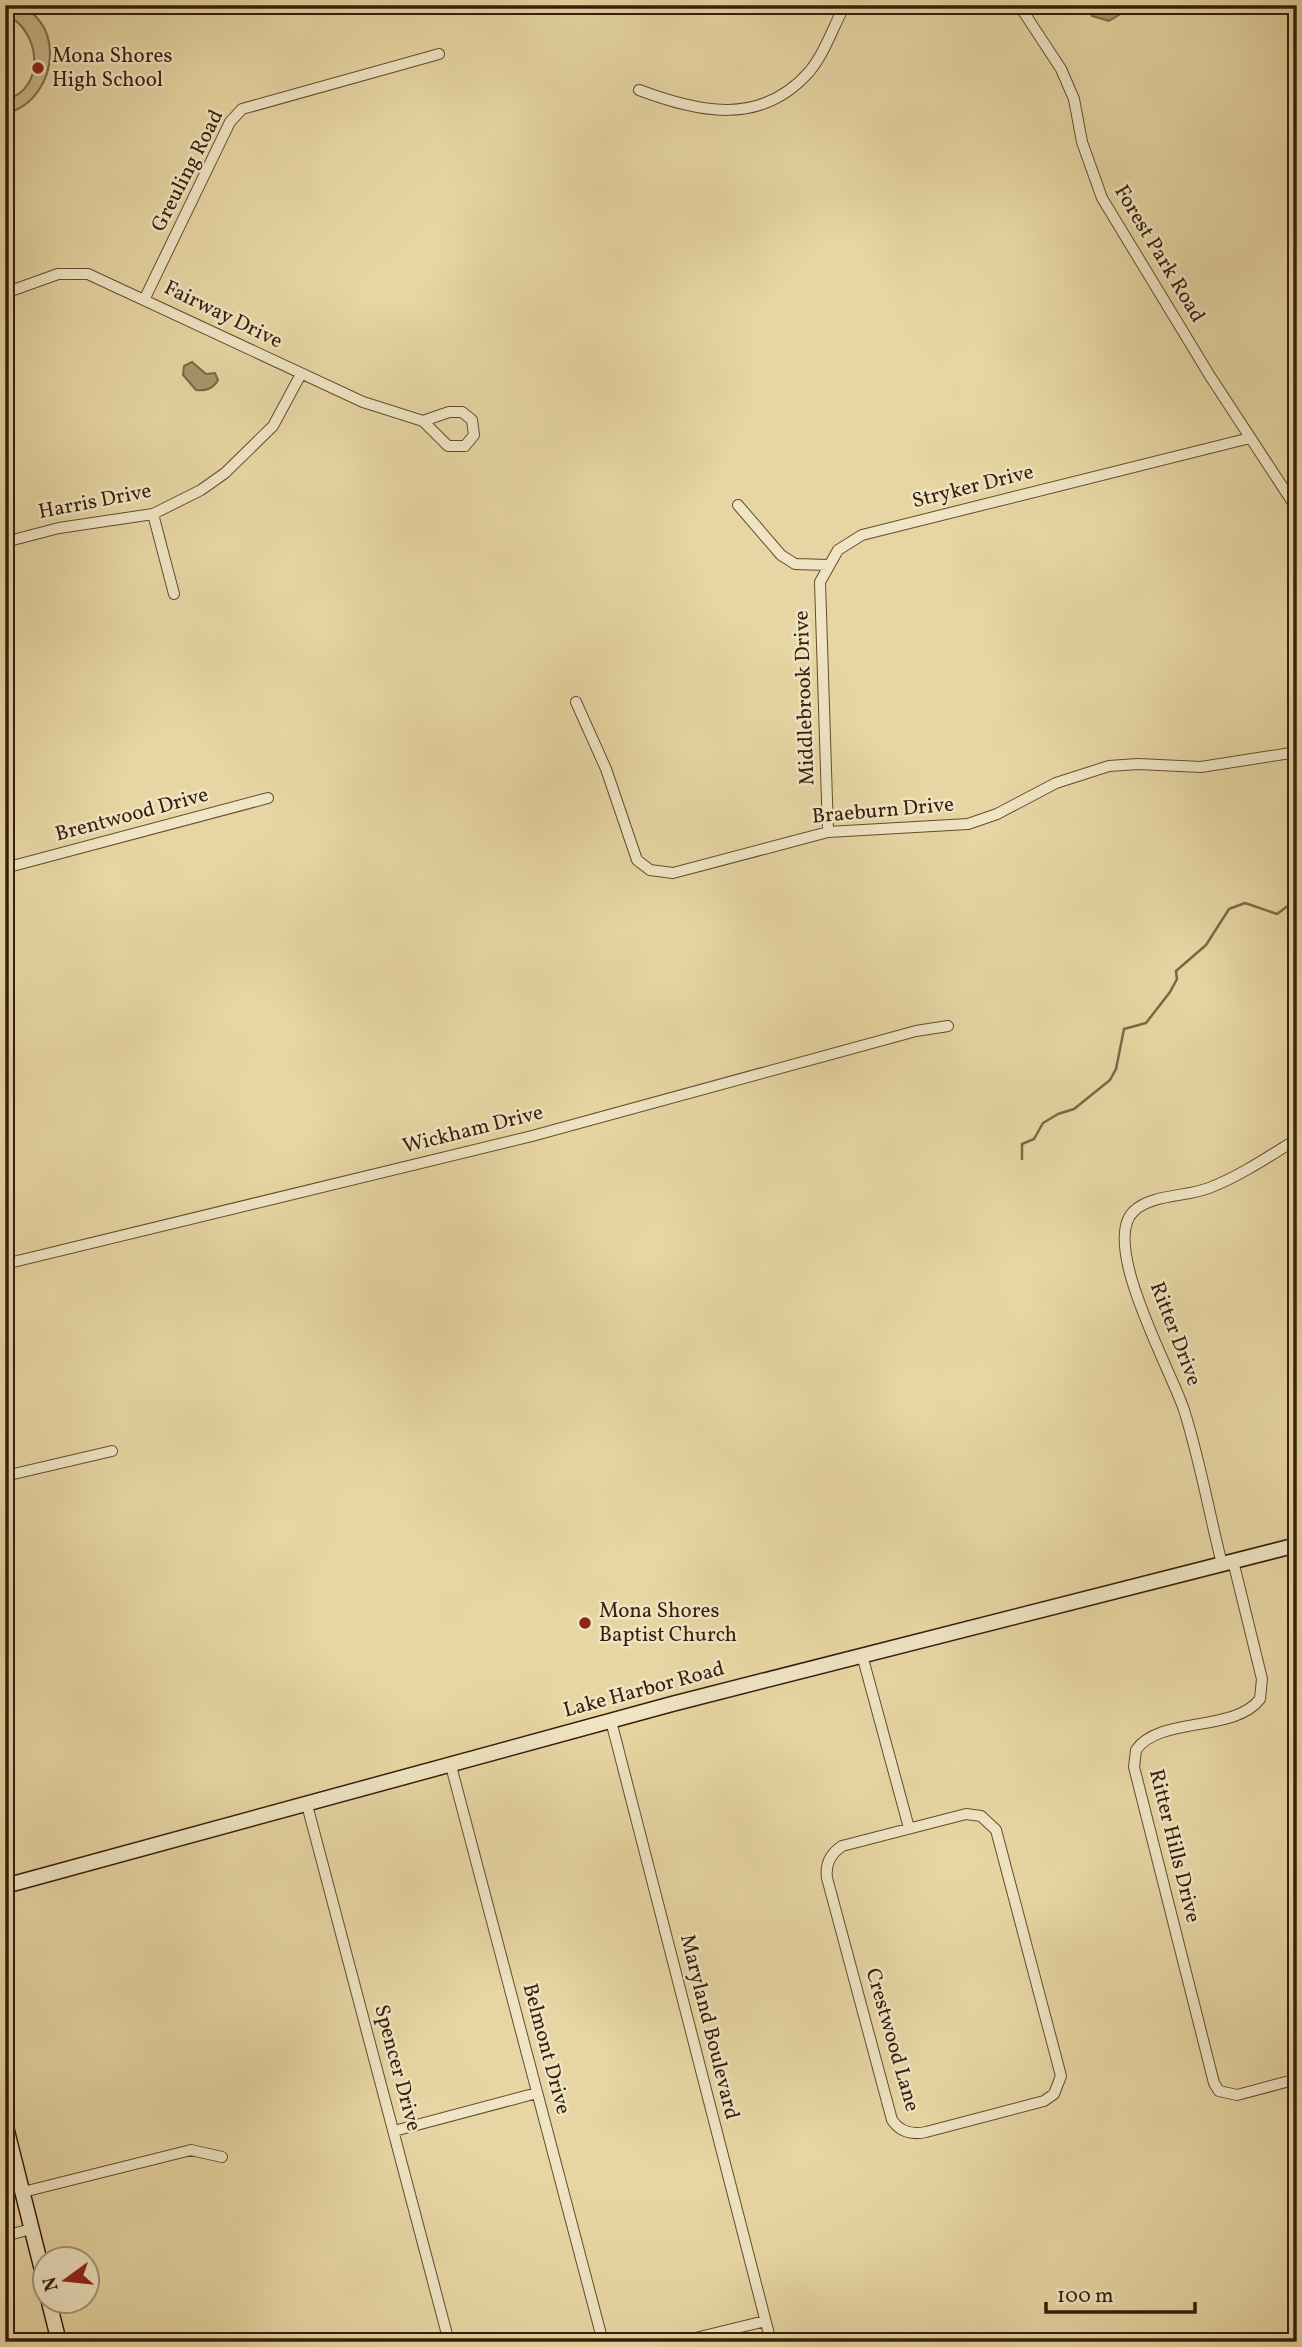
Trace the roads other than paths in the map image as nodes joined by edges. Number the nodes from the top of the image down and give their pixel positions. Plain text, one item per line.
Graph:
1 (845, 5) edge
2 (1019, 5) edge
3 (439, 54) dead end
4 (639, 90) dead end
5 (5, 293) edge
6 (145, 298) junction
7 (300, 374) junction
8 (423, 421) junction
9 (1250, 438) junction
10 (738, 505) dead end
11 (1297, 509) edge
12 (153, 514) junction
13 (5, 542) edge
14 (828, 565) junction
15 (174, 594) dead end
16 (576, 702) dead end
17 (1297, 752) edge
18 (268, 798) dead end
19 (828, 832) junction
20 (5, 869) edge
21 (948, 1026) dead end
22 (1297, 1139) edge
23 (5, 1264) edge
24 (112, 1451) dead end
25 (5, 1476) edge
26 (1297, 1545) edge
27 (1228, 1563) junction
28 (862, 1655) junction
29 (611, 1721) junction
30 (451, 1766) junction
31 (307, 1805) junction
32 (909, 1828) junction
33 (5, 1886) edge
34 (1297, 2079) edge
35 (537, 2093) junction
36 (5, 2123) edge
37 (394, 2131) junction
38 (222, 2157) dead end
39 (23, 2192) junction
40 (31, 2229) junction
41 (5, 2236) edge
42 (35, 2246) edge
43 (53, 2316) edge
44 (765, 2321) junction
45 (59, 2342) edge
46 (449, 2342) edge
47 (603, 2342) edge
48 (679, 2342) edge
49 (771, 2342) edge

1 - 4 street
2 - 9 street, Forest Park Road
3 - 6 street, Greuling Road
5 - 6 street, Fairway Drive
6 - 7 street, Fairway Drive
7 - 8 street, Fairway Drive
7 - 12 street, Harris Drive
8 - 8 street, Fairway Drive
9 - 11 street, Forest Park Road
9 - 14 street, Stryker Drive
10 - 14 street
12 - 13 street, Harris Drive
12 - 15 street
14 - 19 street, Middlebrook Drive
16 - 19 street, Braeburn Drive
17 - 19 street, Braeburn Drive
18 - 20 street, Brentwood Drive
21 - 23 street, Wickham Drive
22 - 27 street, Ritter Drive
24 - 25 street
26 - 27 street, Lake Harbor Road
27 - 28 street, Lake Harbor Road
27 - 34 street, Ritter Hills Drive
28 - 29 street, Lake Harbor Road
28 - 32 street
29 - 30 street, Lake Harbor Road
29 - 44 street, Maryland Boulevard
30 - 31 street, Lake Harbor Road
30 - 35 street, Belmont Drive
31 - 33 street, Lake Harbor Road
31 - 37 street, Spencer Drive
32 - 32 street, Crestwood Lane
35 - 37 street
35 - 47 street, Belmont Drive
36 - 39 street
37 - 46 street, Spencer Drive
38 - 39 street
39 - 40 street
40 - 41 street
40 - 42 street
43 - 45 street
44 - 48 street
44 - 49 street, Maryland Boulevard

